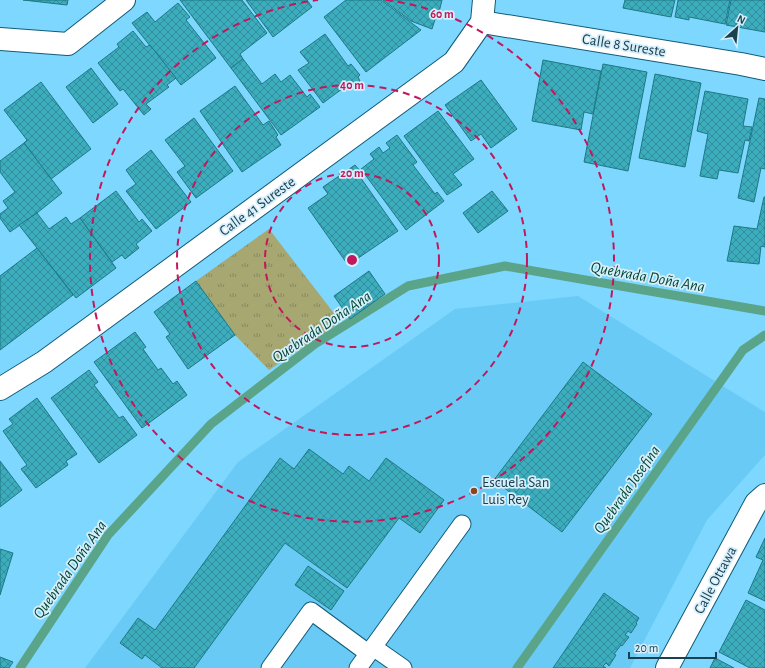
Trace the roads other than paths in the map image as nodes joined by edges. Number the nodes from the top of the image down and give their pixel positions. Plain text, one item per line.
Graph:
1 (124, 0) edge
2 (484, 0) edge
3 (482, 22) junction
4 (0, 39) edge
5 (765, 69) edge
6 (0, 389) edge
7 (765, 495) edge
8 (462, 524) dead end
9 (371, 650) junction
10 (270, 668) edge
11 (358, 668) edge
12 (403, 668) edge
13 (668, 668) edge

1 - 4 street
2 - 3 street, Calle 41 Sureste
3 - 5 street, Calle 8 Sureste
3 - 6 street, Calle 41 Sureste
7 - 13 street, Calle Ottawa
8 - 9 lane
9 - 10 lane
9 - 11 lane
9 - 12 lane

